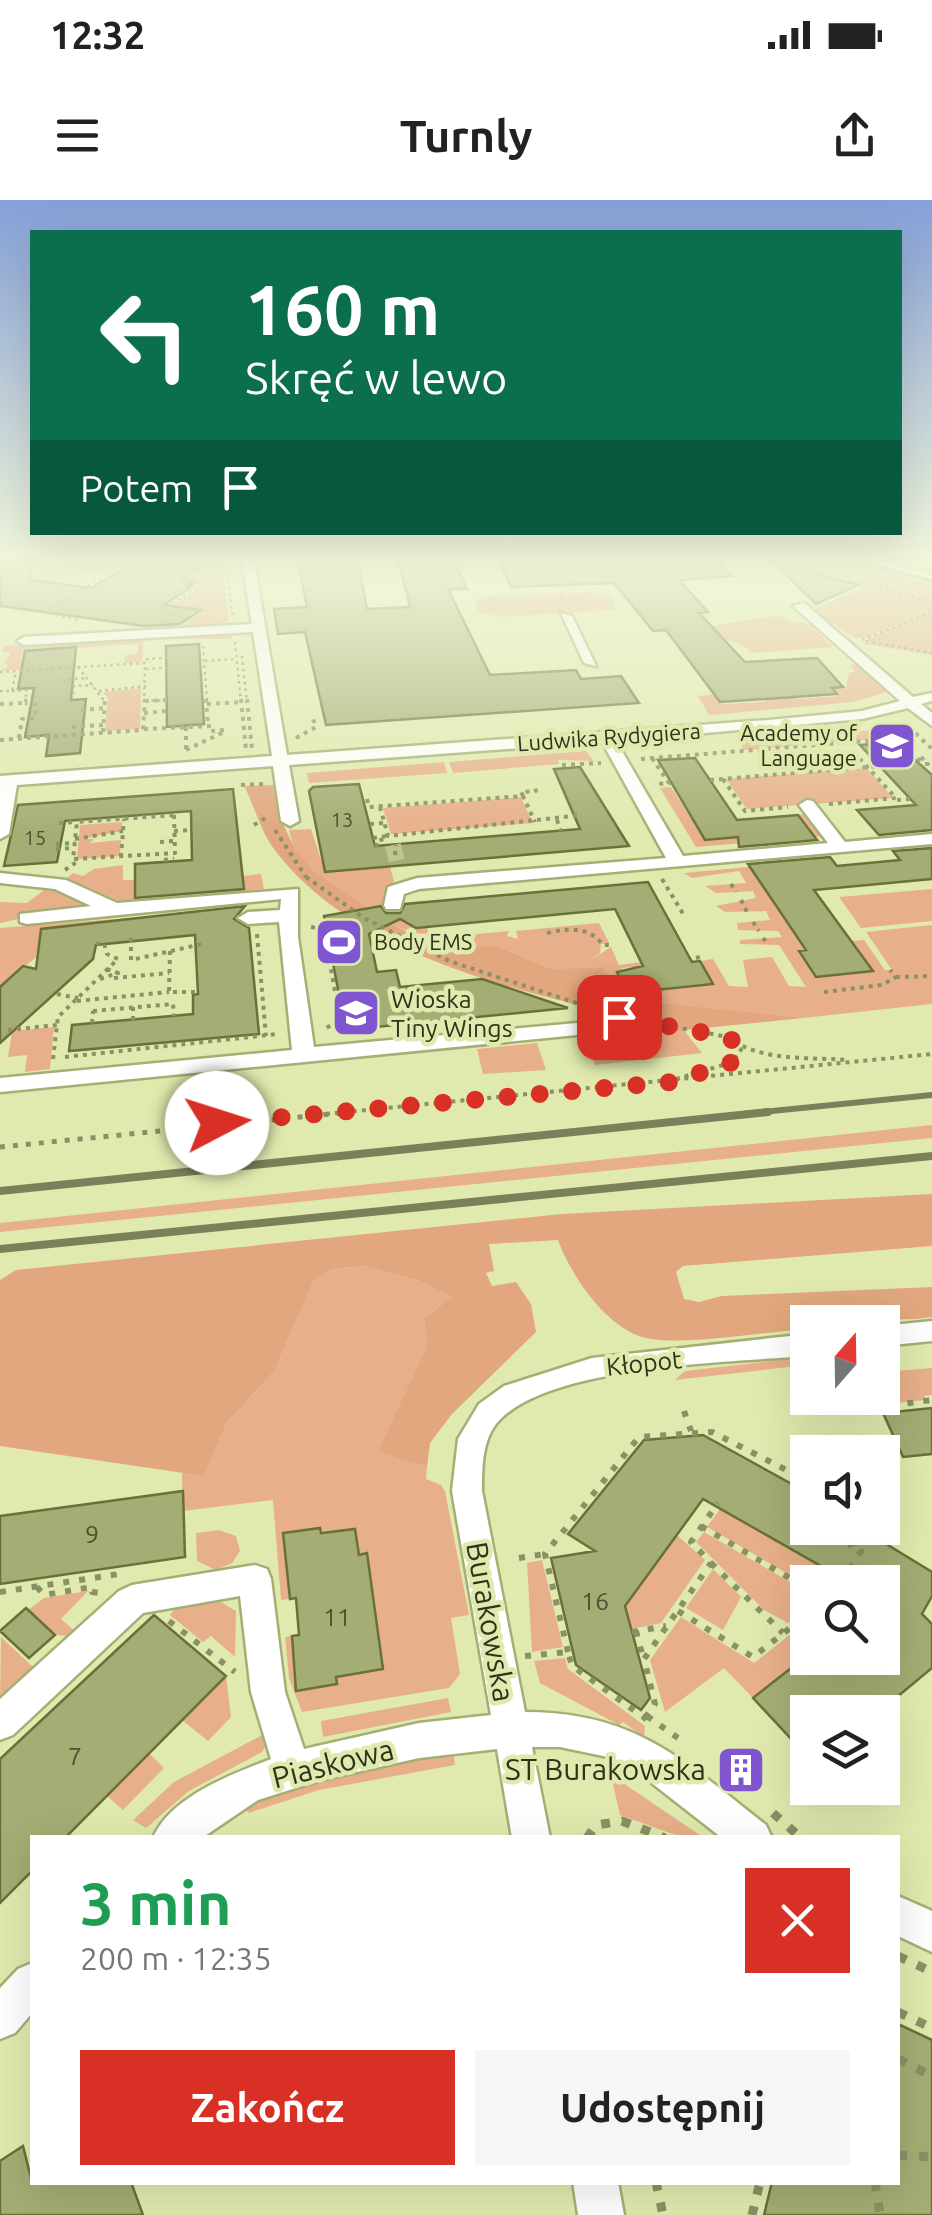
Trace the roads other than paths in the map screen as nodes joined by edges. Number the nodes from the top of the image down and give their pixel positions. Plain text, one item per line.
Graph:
1 (151, 649) edge
2 (262, 649) edge
3 (583, 649) edge
4 (849, 649) edge
5 (146, 660) road end
6 (590, 663) dead end
7 (932, 698) edge
8 (914, 704) junction
9 (932, 721) edge
10 (606, 736) junction
11 (279, 762) junction
12 (5, 781) edge
13 (807, 805) dead end
14 (290, 820) dead end
15 (0, 834) edge
16 (932, 839) edge
17 (387, 843) tunnel mouth
18 (840, 847) junction
19 (516, 856) dead end
20 (677, 862) junction
21 (524, 874) junction
22 (0, 878) edge
23 (404, 886) junction
24 (393, 905) dead end
25 (114, 909) junction
26 (281, 916) junction
27 (26, 918) dead end
28 (248, 918) dead end
29 (577, 1029) dead end
30 (304, 1055) junction
31 (18, 1056) dead end
32 (7, 1084) edge
33 (932, 1331) edge
34 (900, 1334) edge
35 (790, 1347) edge
36 (490, 1411) joint
37 (0, 1723) edge
38 (510, 1730) junction
39 (292, 1769) junction
40 (176, 1835) edge
41 (530, 1835) edge
42 (749, 1835) edge
43 (900, 1917) edge
44 (932, 1932) edge
45 (30, 1985) edge
46 (0, 2018) edge
47 (596, 2185) edge
48 (602, 2215) edge

1 - 5 street
2 - 11 street
3 - 6 street
4 - 8 street
7 - 8 street, Ludwika Rydygiera
8 - 9 street
8 - 10 street, Ludwika Rydygiera
10 - 11 street, Ludwika Rydygiera
10 - 20 street
11 - 12 street, Ludwika Rydygiera
11 - 14 street
12 - 15 street
13 - 18 street
16 - 18 street
17 - 23 street
18 - 20 street
19 - 21 street
20 - 21 street
21 - 23 street
22 - 25 street
23 - 24 street
25 - 26 street
25 - 27 street
26 - 28 street
26 - 30 street
29 - 30 street
30 - 32 street
31 - 32 street
33 - 34 street
35 - 36 street, Kłopot
36 - 38 street, Burakowska
37 - 39 street
38 - 39 street, Piaskowa
38 - 41 street, Burakowska
38 - 42 street, Piaskowa
39 - 40 street, Piaskowa
43 - 44 street
45 - 46 street
47 - 48 street

